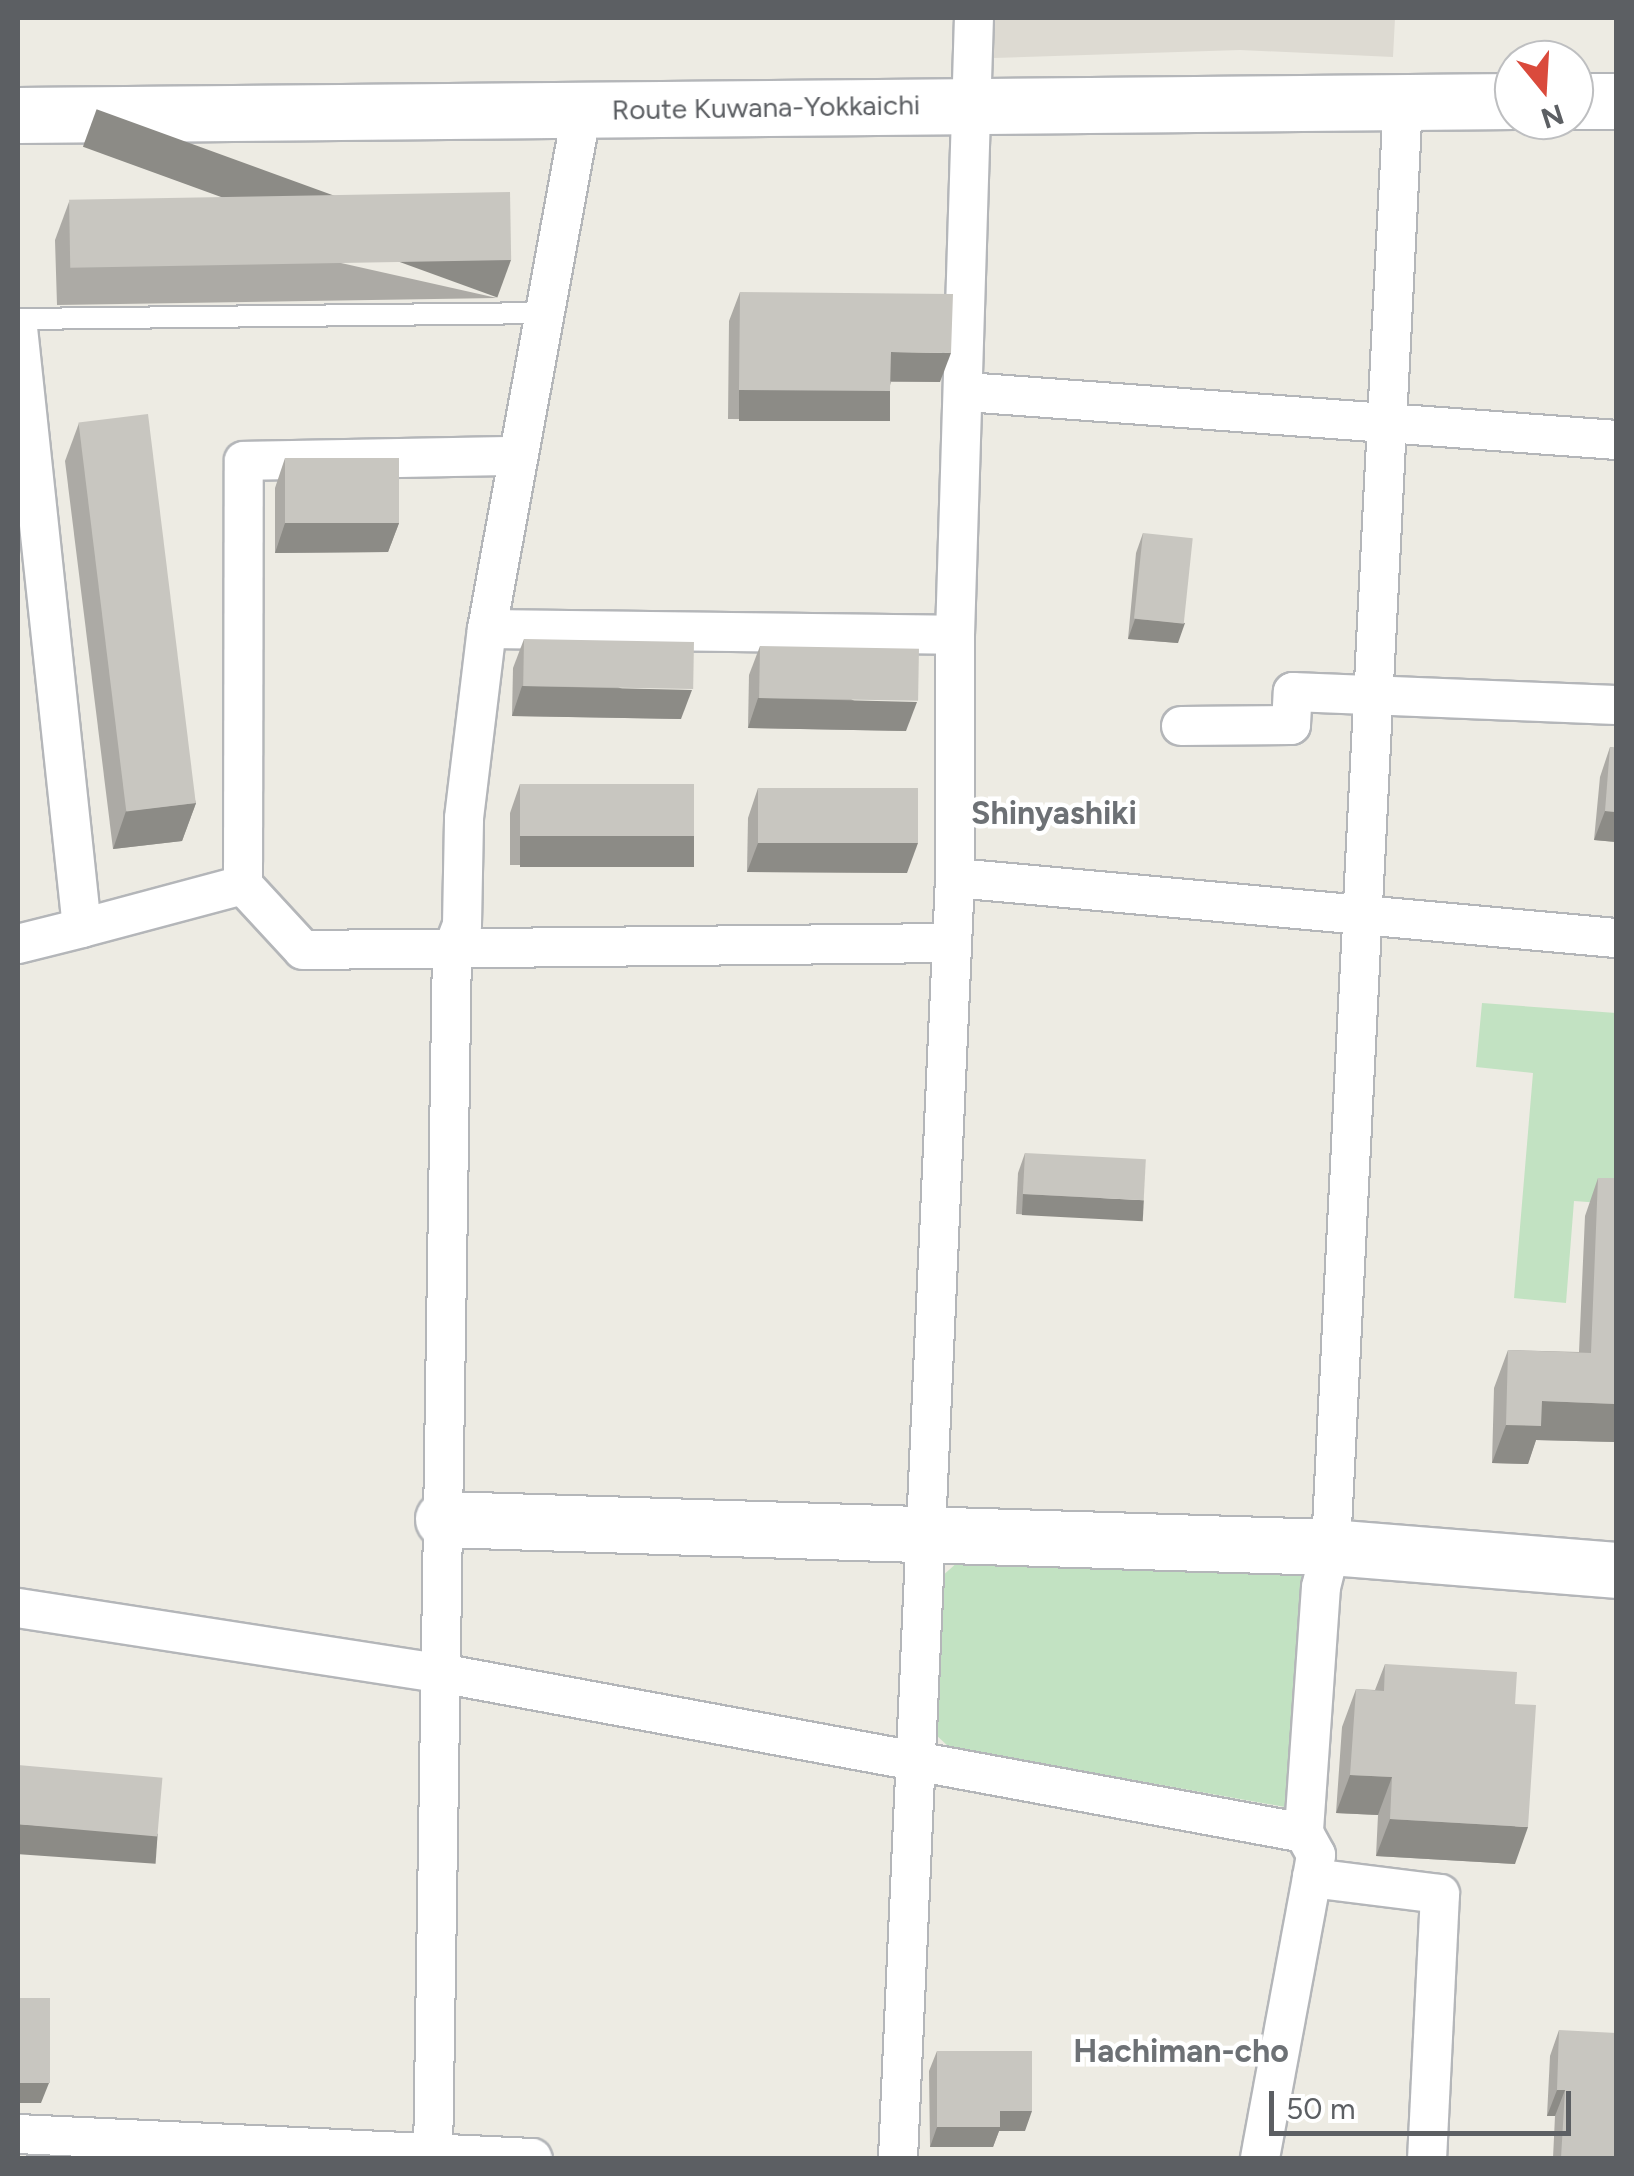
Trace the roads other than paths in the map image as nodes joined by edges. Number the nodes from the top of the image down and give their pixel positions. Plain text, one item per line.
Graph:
1 (974, 18) edge
2 (1404, 101) junction
3 (1494, 101) edge
4 (972, 104) junction
5 (582, 110) junction
6 (18, 115) edge
7 (543, 312) junction
8 (18, 318) edge
9 (18, 328) edge
10 (966, 392) junction
11 (1386, 420) junction
12 (1616, 440) edge
13 (515, 456) junction
14 (487, 630) junction
15 (955, 635) junction
16 (1378, 698) junction
17 (1616, 706) edge
18 (1181, 726) dead end
19 (956, 878) junction
20 (242, 885) junction
21 (1364, 914) junction
22 (82, 928) junction
23 (1616, 938) edge
24 (18, 944) edge
25 (951, 944) junction
26 (452, 951) junction
27 (443, 1519) junction
28 (928, 1530) junction
29 (1331, 1547) junction
30 (1616, 1570) edge
31 (18, 1608) edge
32 (440, 1673) junction
33 (915, 1758) junction
34 (1304, 1833) junction
35 (1312, 1878) junction
36 (18, 2134) edge
37 (205, 2150) edge
38 (433, 2156) edge
39 (532, 2158) edge
40 (898, 2158) edge
41 (1260, 2158) edge
42 (1428, 2158) edge

1 - 4 street
2 - 3 main road, Route Kuwana-Yokkaichi
2 - 4 main road, Route Kuwana-Yokkaichi
2 - 11 street
4 - 5 main road, Route Kuwana-Yokkaichi
4 - 10 street
5 - 6 main road, Route Kuwana-Yokkaichi
5 - 7 street
7 - 8 lane
7 - 13 street
9 - 22 street
10 - 11 street
10 - 15 street
11 - 12 street
11 - 16 street
13 - 14 street
13 - 20 street
14 - 15 street
14 - 26 street
15 - 19 street
16 - 17 street
16 - 18 street
16 - 21 street
19 - 21 street
19 - 25 street
20 - 22 street
20 - 26 street
21 - 23 street
21 - 29 street
22 - 24 street
25 - 26 street
25 - 28 street
26 - 27 street
27 - 28 main road
27 - 32 street
28 - 29 main road
28 - 33 street
29 - 30 main road
29 - 34 street
31 - 32 street
32 - 33 street
32 - 38 street
33 - 34 street
33 - 40 street
34 - 35 street
35 - 41 street
35 - 42 street
36 - 37 street
37 - 38 street
38 - 39 street

